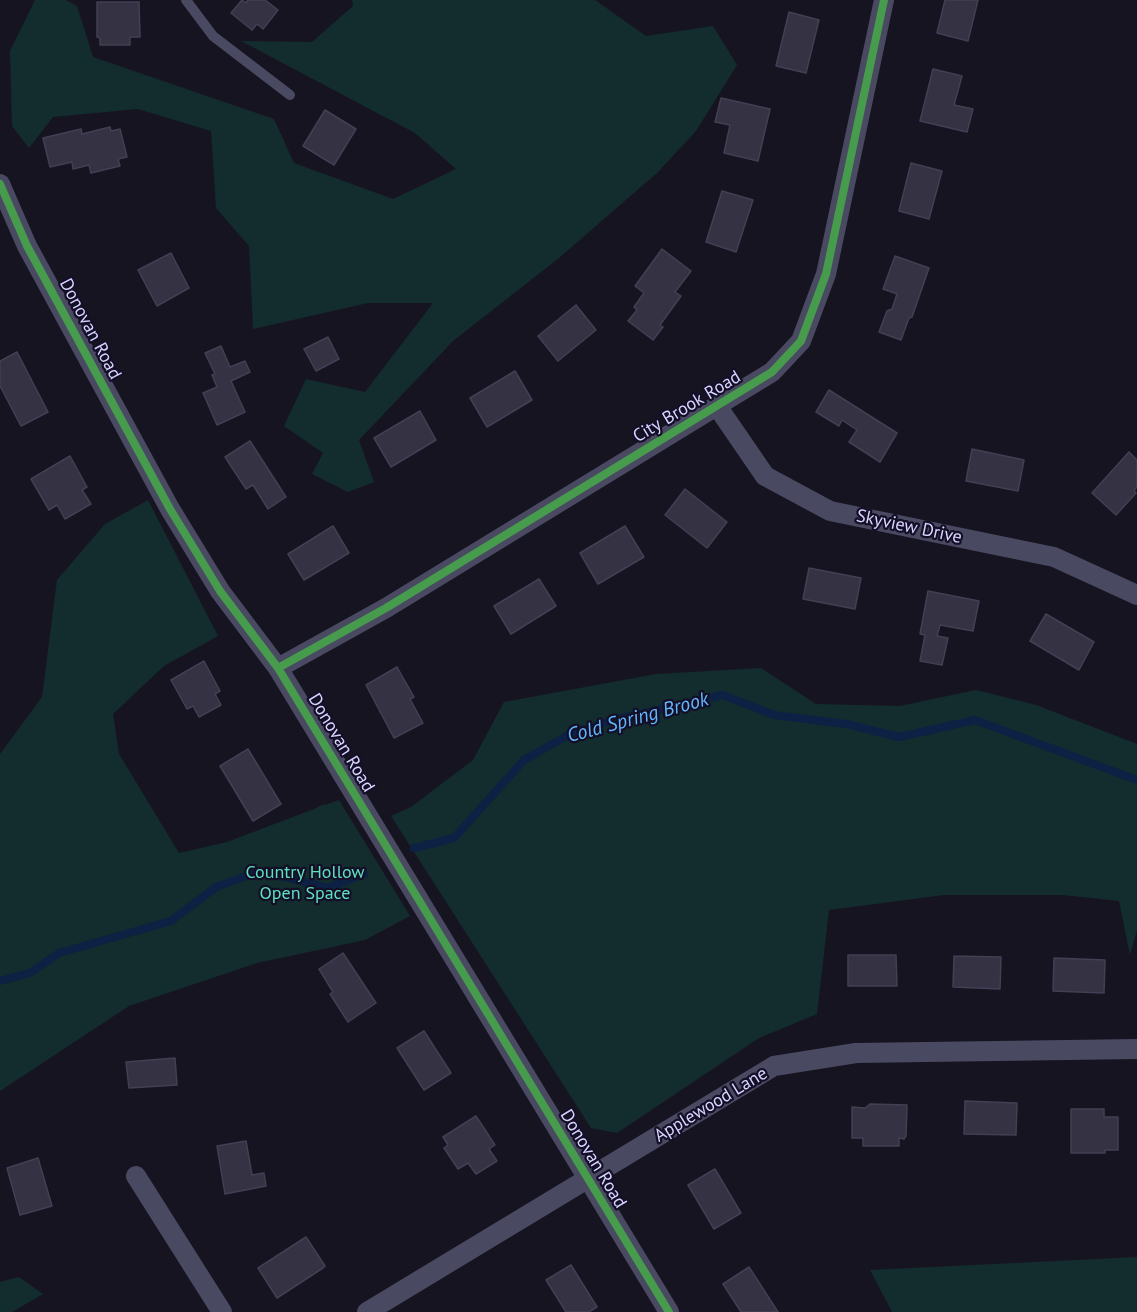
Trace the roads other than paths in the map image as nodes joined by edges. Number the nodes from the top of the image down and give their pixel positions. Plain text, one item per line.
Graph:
1 (186, 0) edge
2 (884, 0) edge
3 (290, 94) dead end
4 (0, 184) edge
5 (717, 406) junction
6 (1137, 595) edge
7 (278, 668) junction
8 (1137, 1049) edge
9 (136, 1176) dead end
10 (588, 1179) junction
11 (222, 1312) edge
12 (367, 1312) edge
13 (669, 1312) edge

1 - 3 lane
2 - 5 street, City Brook Road
4 - 7 street, Donovan Road
5 - 6 street, Skyview Drive
5 - 7 street, City Brook Road
7 - 10 street, Donovan Road
8 - 10 street, Applewood Lane
9 - 11 street
10 - 12 street, Applewood Lane
10 - 13 street, Donovan Road

